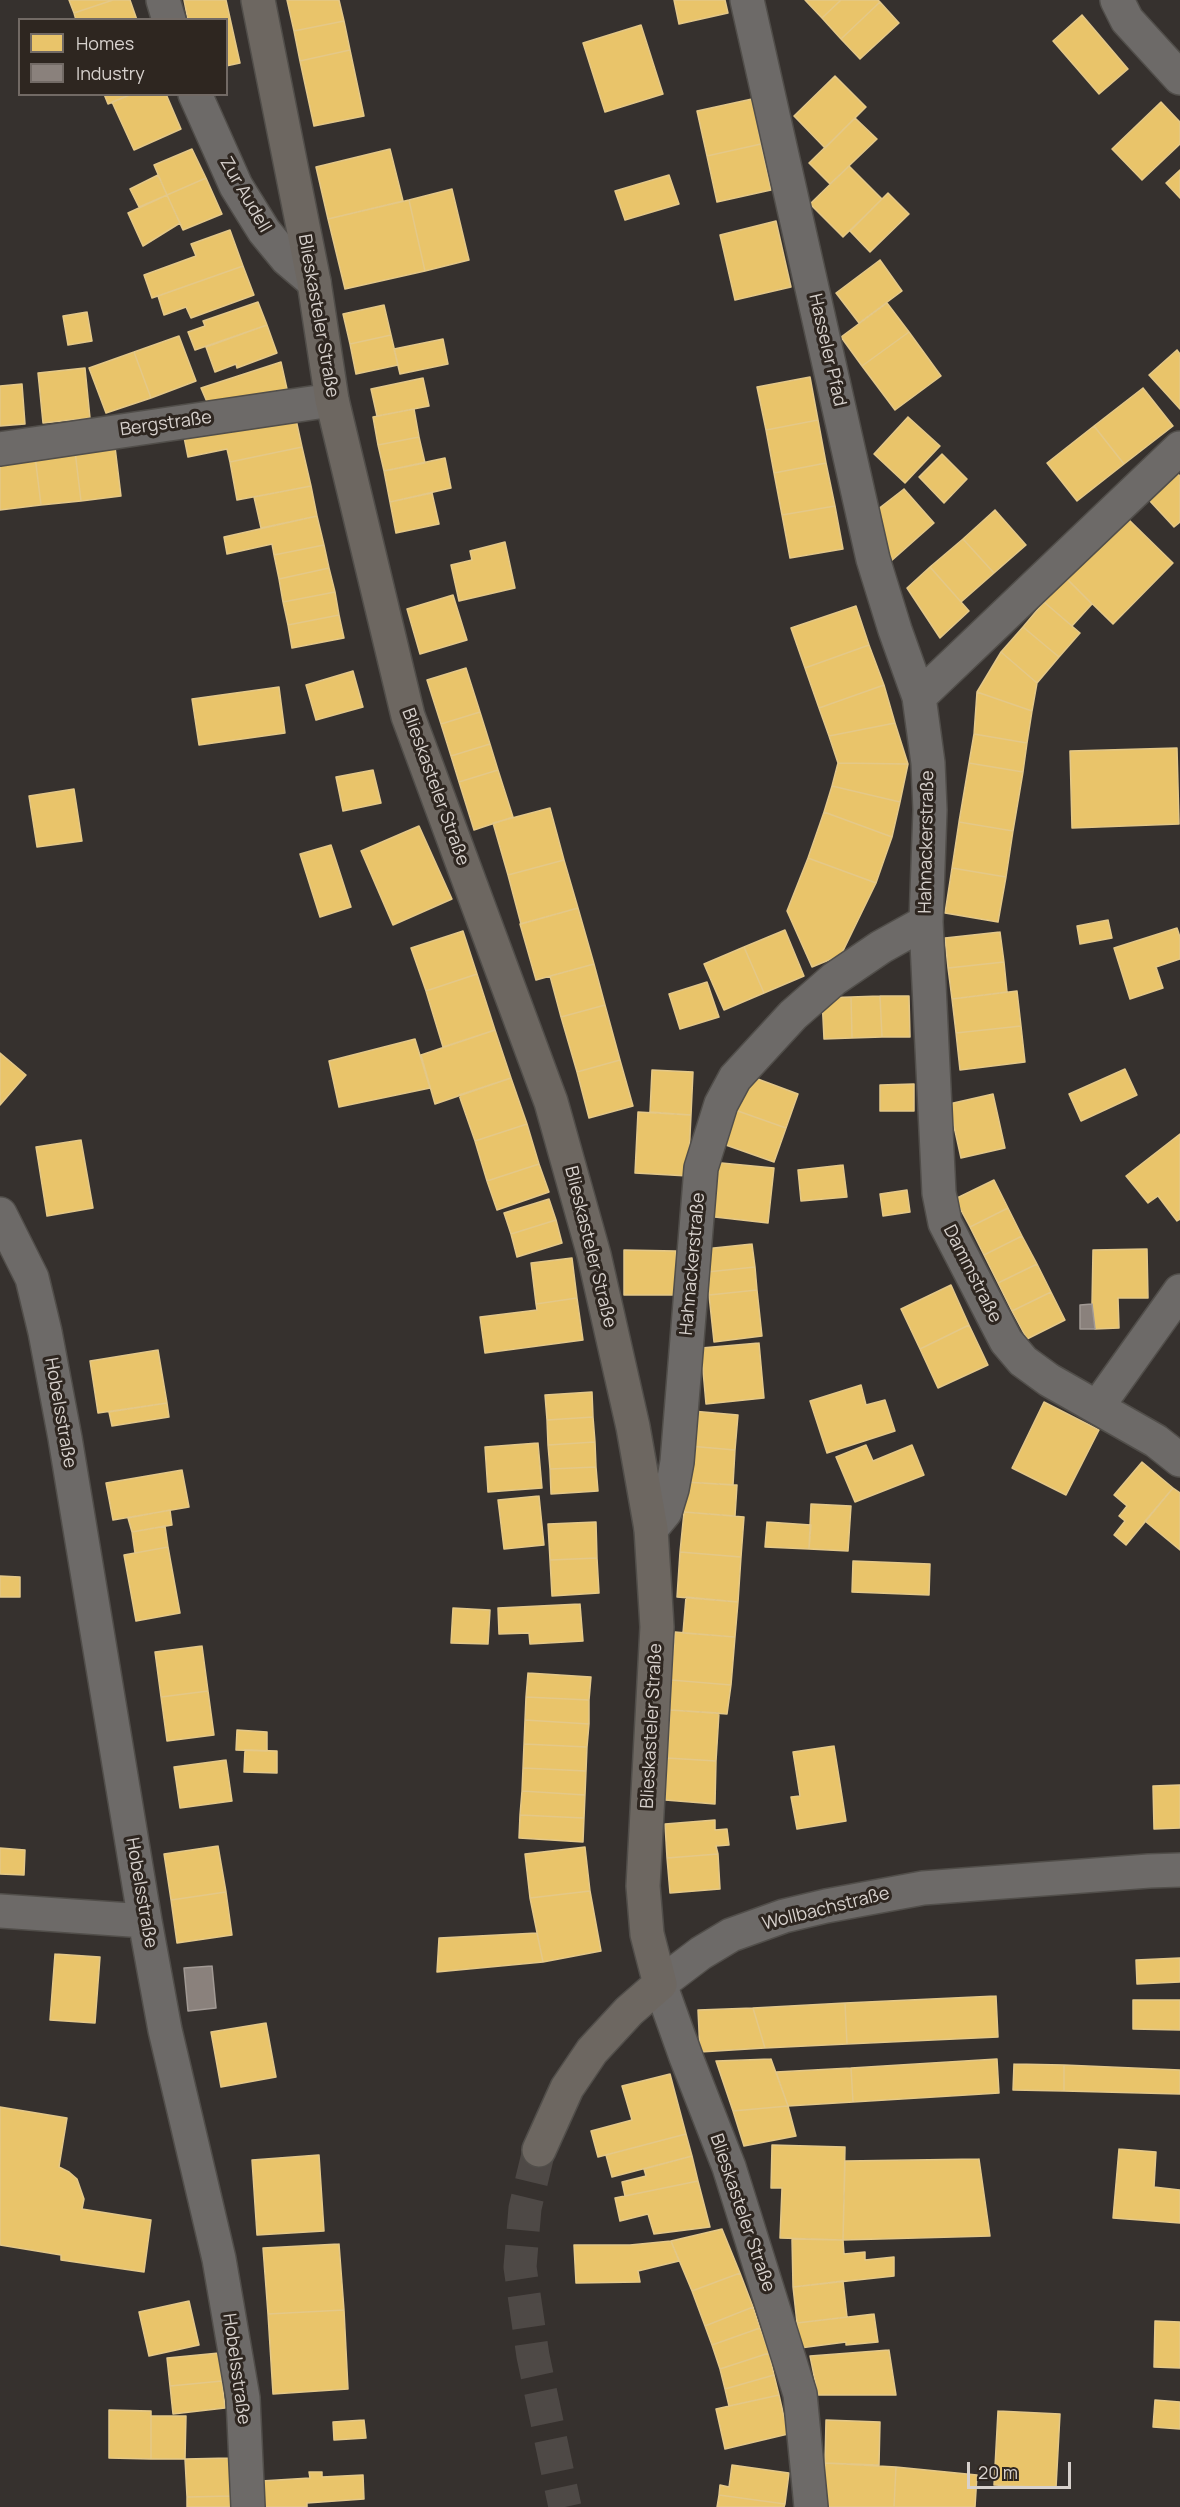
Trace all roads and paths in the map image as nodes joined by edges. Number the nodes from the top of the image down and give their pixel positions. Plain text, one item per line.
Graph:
1 (163, 0) edge
2 (258, 0) edge
3 (747, 0) edge
4 (1117, 0) edge
5 (168, 18) edge
6 (1180, 78) edge
7 (196, 96) edge
8 (314, 282) junction
9 (332, 400) junction
10 (1180, 448) edge
11 (0, 449) edge
12 (919, 697) junction
13 (926, 922) junction
14 (0, 1214) edge
15 (1180, 1291) edge
16 (1098, 1406) junction
17 (1180, 1460) edge
18 (651, 1529) junction
19 (1180, 1870) edge
20 (0, 1911) edge
21 (145, 1920) junction
22 (660, 1984) junction
23 (539, 2150) tunnel mouth
24 (248, 2507) edge
25 (811, 2507) edge

1 - 5 street
2 - 8 main road, Blieskasteler Straße
3 - 12 street, Hasseler Pfad
4 - 6 street
7 - 8 street, Zur Audell
8 - 9 main road, Blieskasteler Straße
9 - 11 street, Bergstraße
9 - 18 main road, Blieskasteler Straße
10 - 12 street
12 - 13 street, Hahnackerstraße
13 - 16 street, Dammstraße
13 - 18 street, Hahnackerstraße
14 - 21 street, Hobelsstraße
15 - 16 street
16 - 17 street, Dammstraße
18 - 22 main road, Blieskasteler Straße
19 - 22 street, Wollbachstraße
20 - 21 street
21 - 24 street, Hobelsstraße
22 - 23 main road, Wollbachstraße
22 - 25 street, Blieskasteler Straße

